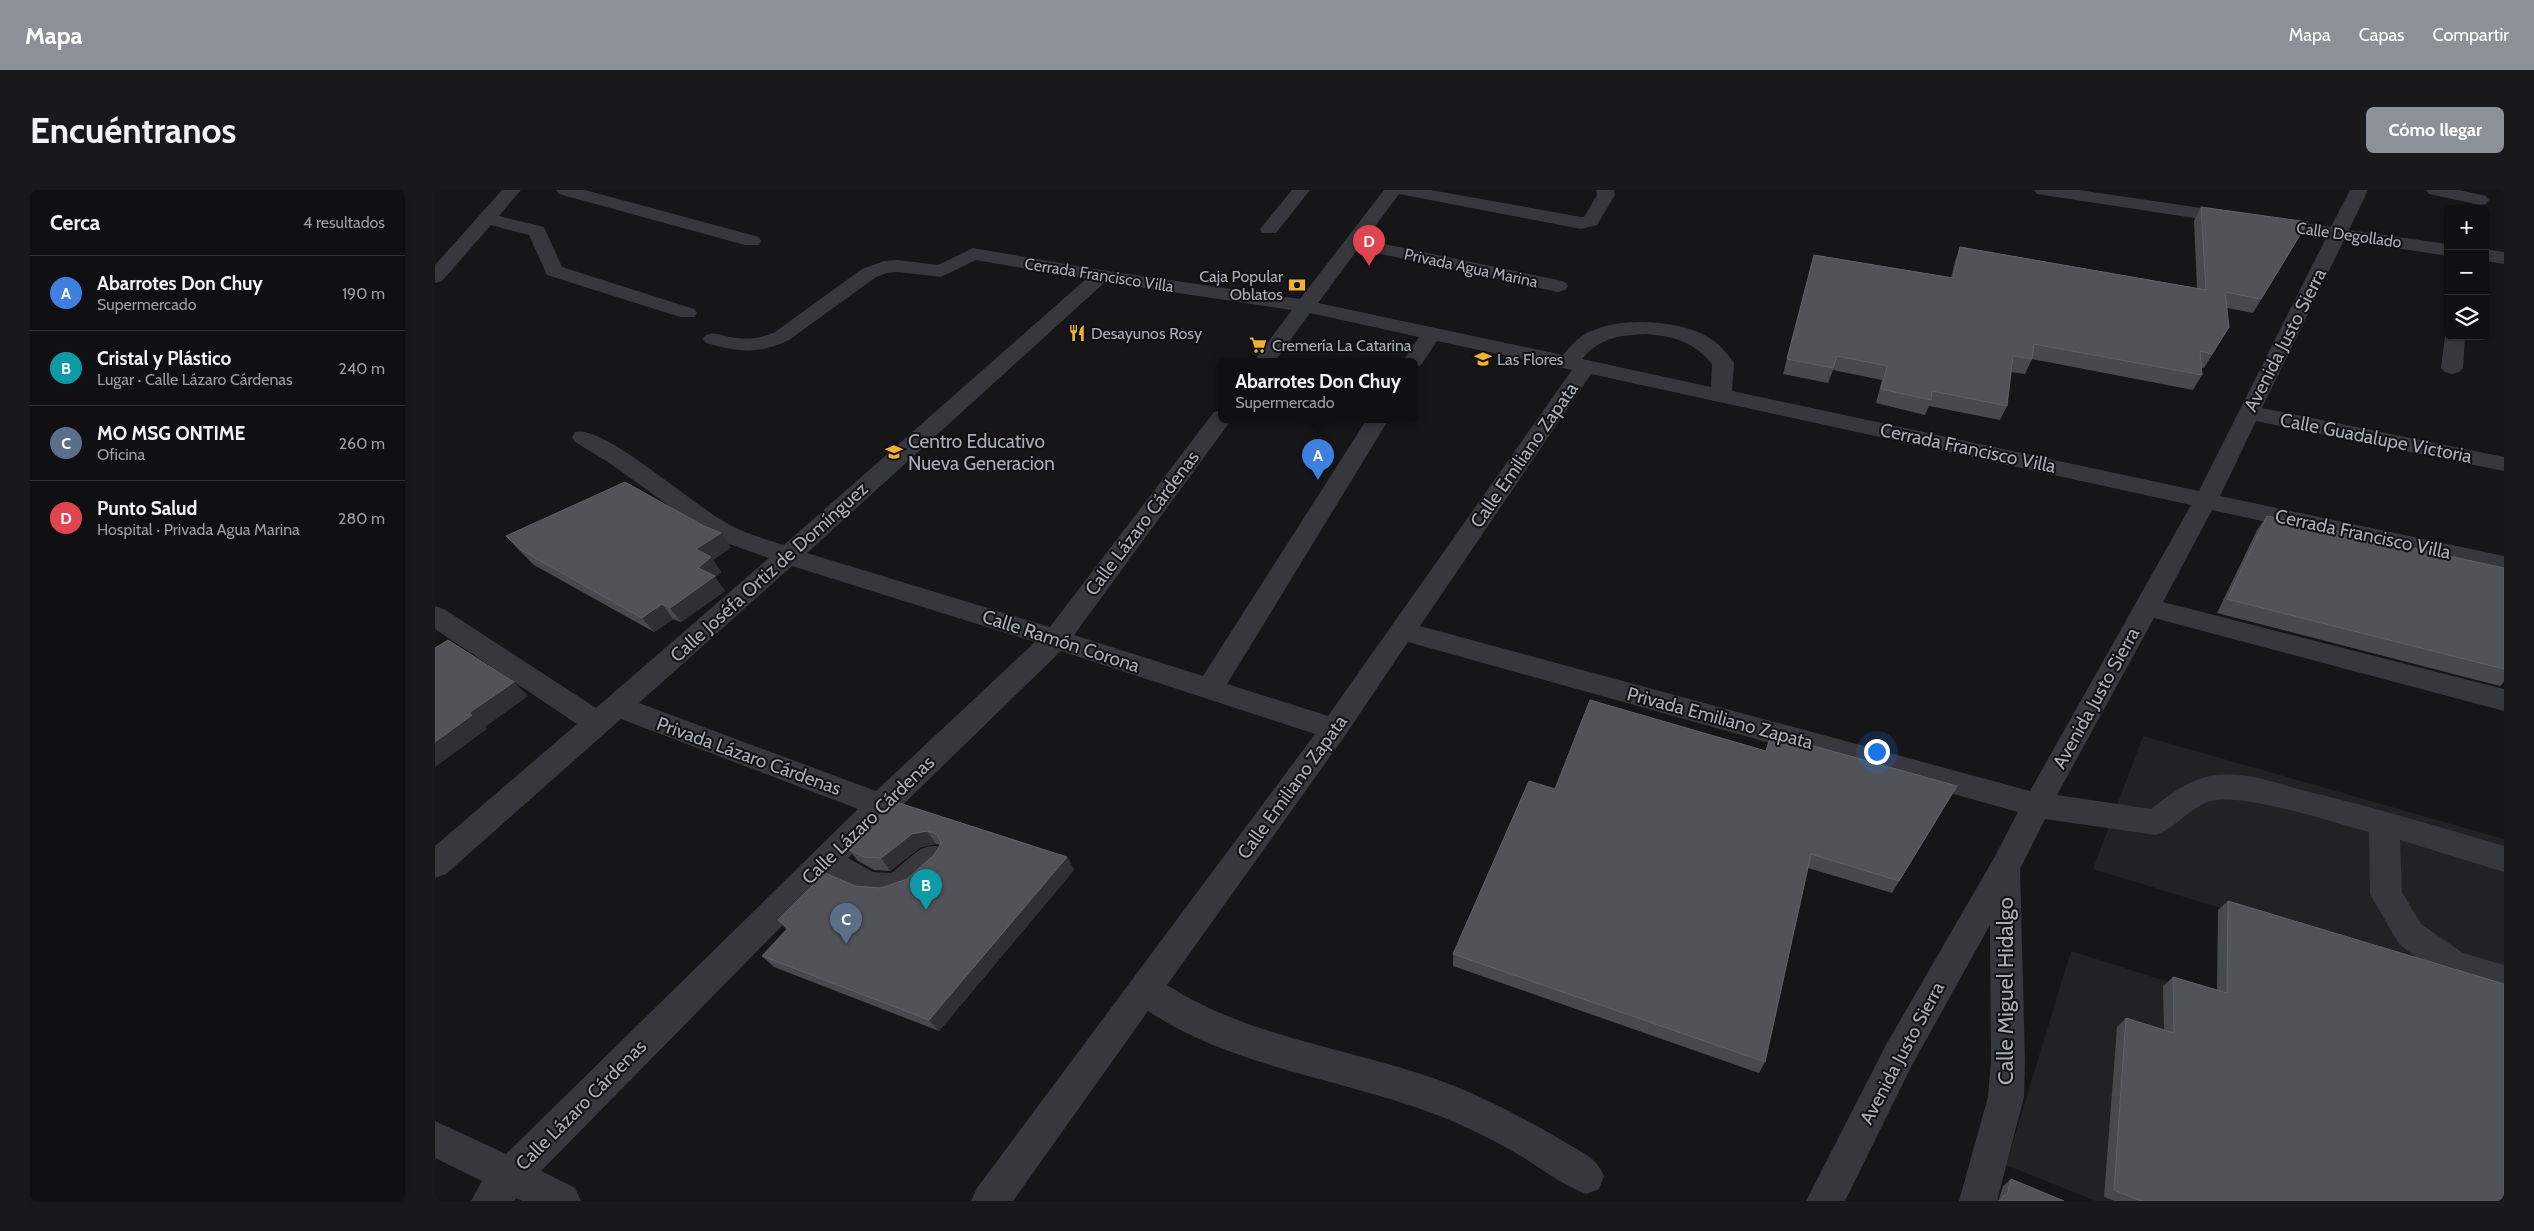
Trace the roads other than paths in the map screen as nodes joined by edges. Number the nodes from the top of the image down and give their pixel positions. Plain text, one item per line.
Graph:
1 (511, 190) edge
2 (565, 190) edge
3 (623, 190) edge
4 (1301, 190) edge
5 (1393, 190) edge
6 (1402, 190) edge
7 (2359, 190) edge
8 (2435, 190) edge
9 (1606, 191) edge
10 (2055, 191) edge
11 (2480, 200) dead end
12 (607, 202) junction
13 (487, 218) junction
14 (1269, 229) dead end
15 (2339, 234) junction
16 (752, 241) dead end
17 (1355, 243) junction
18 (2444, 249) edge
19 (2489, 256) edge
20 (2504, 258) edge
21 (1101, 276) junction
22 (435, 277) edge
23 (1558, 286) dead end
24 (1305, 306) junction
25 (687, 313) dead end
26 (1431, 334) junction
27 (713, 338) dead end
28 (2455, 340) edge
29 (1266, 358) edge
30 (1416, 358) edge
31 (1576, 365) junction
32 (2452, 368) dead end
33 (1721, 395) junction
34 (2247, 412) junction
35 (1218, 423) edge
36 (1375, 423) edge
37 (583, 437) dead end
38 (2504, 464) edge
39 (2206, 500) junction
40 (788, 556) junction
41 (2504, 565) edge
42 (2147, 607) junction
43 (435, 616) edge
44 (1403, 631) junction
45 (1056, 639) junction
46 (1209, 689) junction
47 (2504, 700) edge
48 (607, 715) junction
49 (1334, 729) junction
50 (881, 805) junction
51 (2037, 805) junction
52 (2384, 823) junction
53 (933, 857) edge
54 (2504, 859) edge
55 (825, 861) junction
56 (435, 865) edge
57 (2005, 868) junction
58 (2504, 980) edge
59 (1144, 990) junction
60 (435, 1140) edge
61 (1586, 1176) dead end
62 (500, 1189) edge
63 (562, 1201) edge
64 (991, 1201) edge
65 (1825, 1201) edge
66 (1978, 1201) edge

1 - 13 street
2 - 12 street
3 - 12 street
4 - 14 street
5 - 17 street
6 - 9 street
7 - 15 street, Avenida Justo Sierra
8 - 11 street
10 - 15 street, Calle Degollado
12 - 16 street
13 - 22 street
13 - 25 street
15 - 18 street, Calle Degollado
15 - 34 street, Avenida Justo Sierra
17 - 23 street, Privada Agua Marina
17 - 24 street
19 - 20 street
21 - 24 street, Cerrada Francisco Villa
21 - 27 street, Cerrada Francisco Villa
21 - 40 street, Calle Joséfa Ortiz de Domínguez
24 - 26 street, Cerrada Francisco Villa
24 - 29 street
26 - 30 street
26 - 31 street, Cerrada Francisco Villa
28 - 32 street
31 - 33 street, Cerrada Francisco Villa
31 - 33 street, Calle Emiliano Zapata
31 - 44 street, Calle Emiliano Zapata
33 - 39 street, Cerrada Francisco Villa
34 - 38 street, Calle Guadalupe Victoria
34 - 39 street, Avenida Justo Sierra
35 - 45 street, Calle Lázaro Cárdenas
36 - 46 street
37 - 40 street, Calle Ramón Corona
39 - 41 street, Cerrada Francisco Villa
39 - 42 street, Avenida Justo Sierra
40 - 45 street, Calle Ramón Corona
40 - 48 street, Calle Joséfa Ortiz de Domínguez
42 - 47 street
42 - 51 street, Avenida Justo Sierra
43 - 48 street, Privada Lázaro Cárdenas
44 - 49 street, Calle Emiliano Zapata
44 - 51 street, Privada Emiliano Zapata
45 - 46 street, Calle Ramón Corona
45 - 50 street, Calle Lázaro Cárdenas
46 - 49 street, Calle Ramón Corona
48 - 50 street, Privada Lázaro Cárdenas
48 - 56 street, Calle Joséfa Ortiz de Domínguez
49 - 59 street, Calle Emiliano Zapata
50 - 55 street, Calle Lázaro Cárdenas
51 - 52 street, Privada Emiliano Zapata
51 - 57 street, Avenida Justo Sierra
52 - 54 street, Privada Emiliano Zapata
52 - 58 street
53 - 55 street
55 - 62 street, Calle Lázaro Cárdenas
57 - 65 street, Avenida Justo Sierra
57 - 66 street, Calle Miguel Hidalgo
59 - 61 street
59 - 64 street, Calle Emiliano Zapata
60 - 62 street
62 - 63 street

